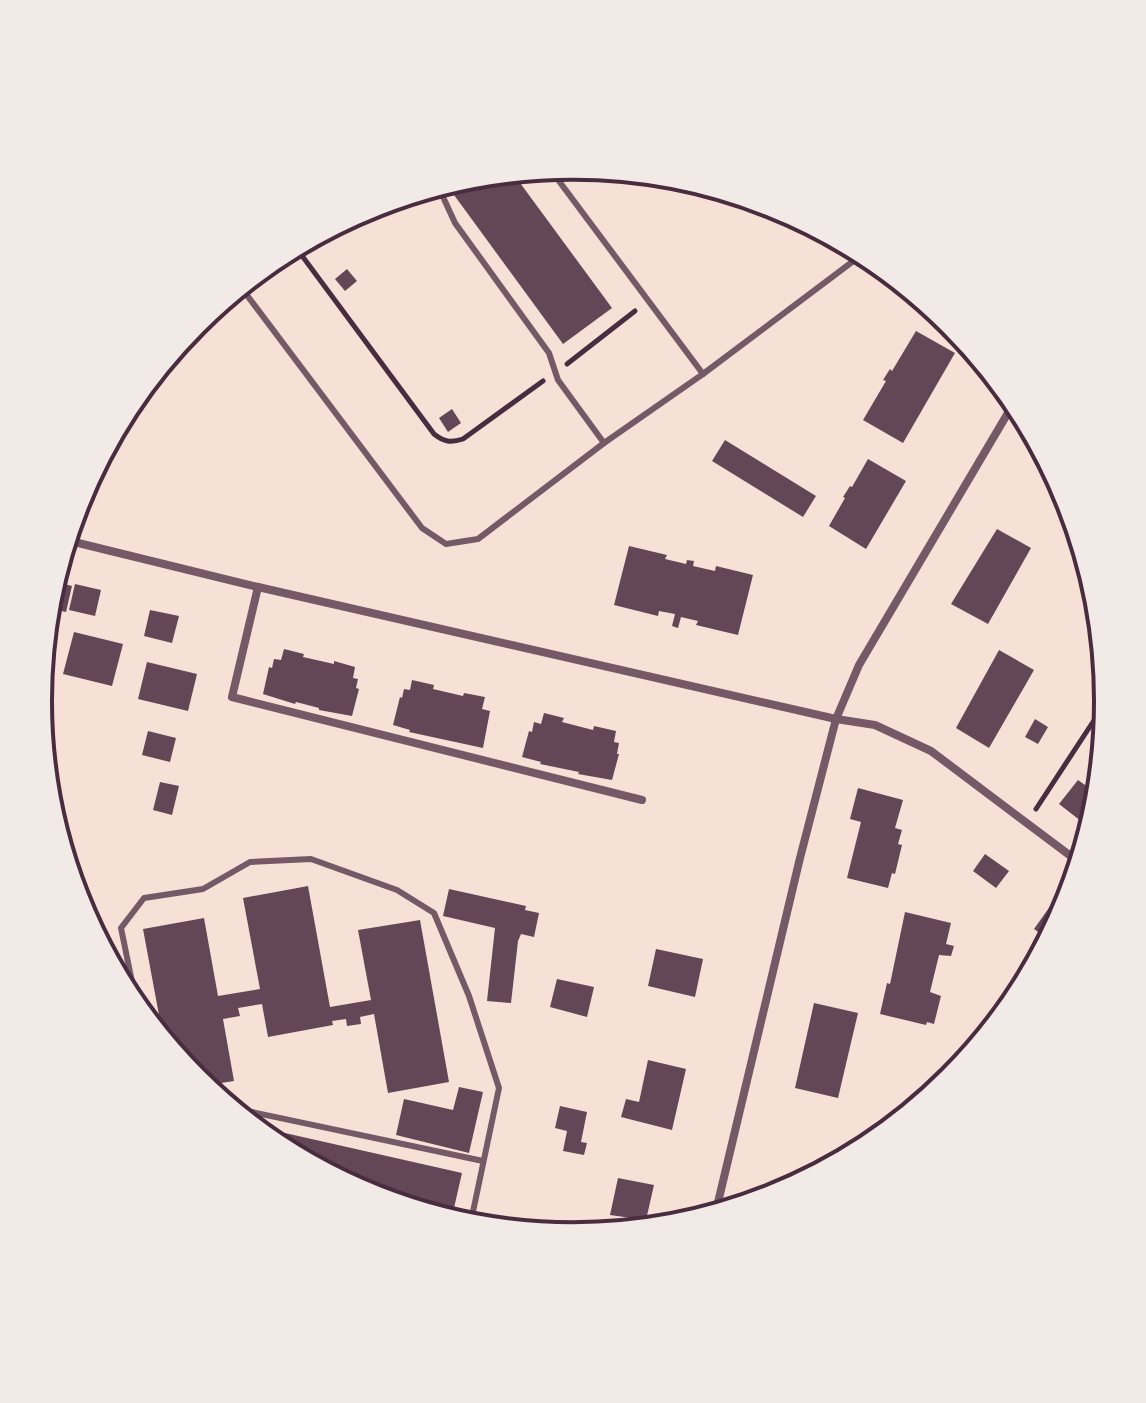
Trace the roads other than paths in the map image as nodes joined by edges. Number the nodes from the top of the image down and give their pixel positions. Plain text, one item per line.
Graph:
1 (559, 181) edge
2 (444, 197) edge
3 (852, 262) edge
4 (248, 295) edge
5 (703, 374) junction
6 (1007, 414) edge
7 (604, 443) junction
8 (77, 543) edge
9 (258, 587) junction
10 (836, 719) junction
11 (642, 800) dead end
12 (1070, 856) edge
13 (131, 976) edge
14 (253, 1112) edge
15 (483, 1161) junction
16 (718, 1202) edge
17 (473, 1212) edge

1 - 5 lane
2 - 7 lane
3 - 5 lane
4 - 7 lane
5 - 7 lane
6 - 10 street
8 - 9 street
9 - 10 street
9 - 11 street
10 - 12 street
10 - 16 street
13 - 15 lane
14 - 15 lane
15 - 17 lane

